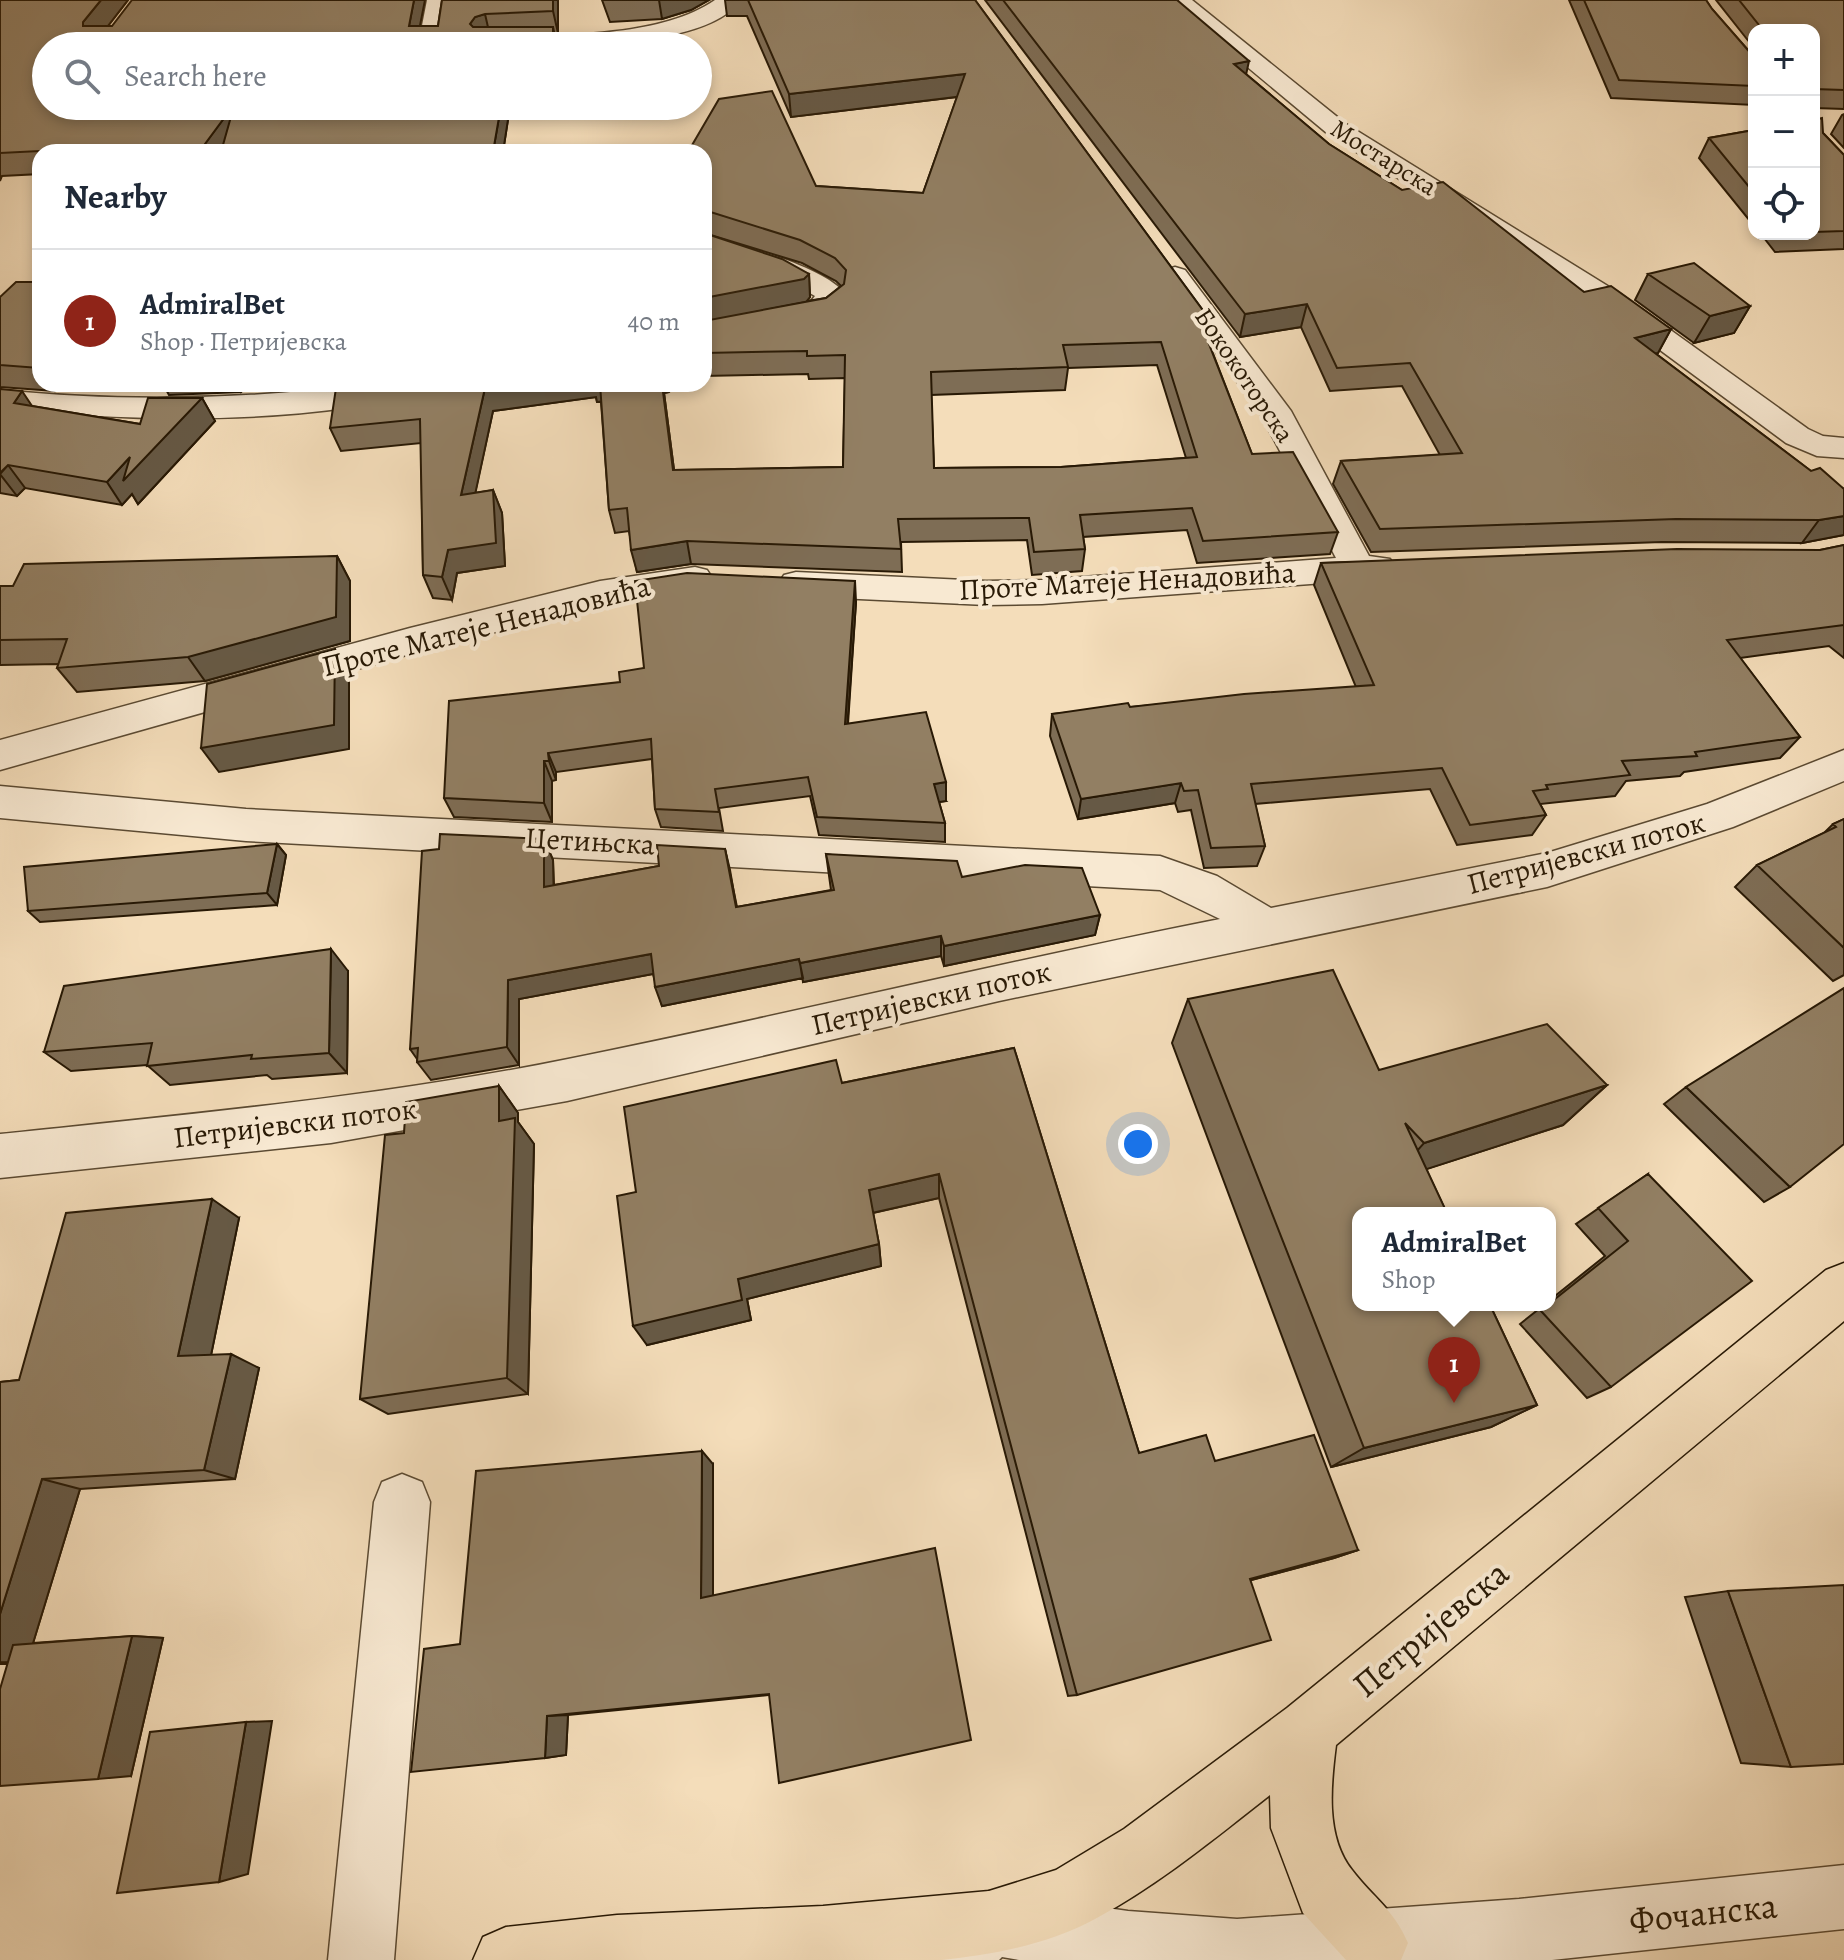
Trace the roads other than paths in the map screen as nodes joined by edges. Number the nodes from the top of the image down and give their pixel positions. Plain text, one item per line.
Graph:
1 (438, 0) edge
2 (730, 0) edge
3 (1178, 0) edge
4 (432, 32) edge
5 (627, 32) edge
6 (712, 246) edge
7 (1156, 250) edge
8 (712, 332) edge
9 (380, 392) edge
10 (0, 399) edge
11 (1844, 448) edge
12 (1416, 565) edge
13 (1358, 567) junction
14 (723, 580) edge
15 (765, 582) edge
16 (0, 755) edge
17 (1844, 765) edge
18 (0, 802) edge
19 (1263, 926) junction
20 (0, 1156) edge
21 (1844, 1288) edge
22 (402, 1502) dead end
23 (1308, 1729) junction
24 (1844, 1897) edge
25 (972, 1942) edge
26 (1375, 1943) junction
27 (620, 1954) edge
28 (361, 1960) edge
29 (506, 1960) edge

1 - 4 street
2 - 5 street
3 - 11 street, Мостарска
6 - 8 street
7 - 13 street, Бококоторска
9 - 10 street
12 - 13 street, Проте Матеје Ненадовића
13 - 15 street, Проте Матеје Ненадовића
14 - 16 street, Проте Матеје Ненадовића
17 - 19 street, Петријевски поток
18 - 19 street, Цетињска
19 - 20 street, Петријевски поток
21 - 23 main road, Петријевска
22 - 28 street
23 - 25 main road, Петријевска
23 - 26 main road
24 - 26 street, Фочанска
25 - 26 street, Фочанска
25 - 27 main road, Петријевска
27 - 29 main road, Петријевска

